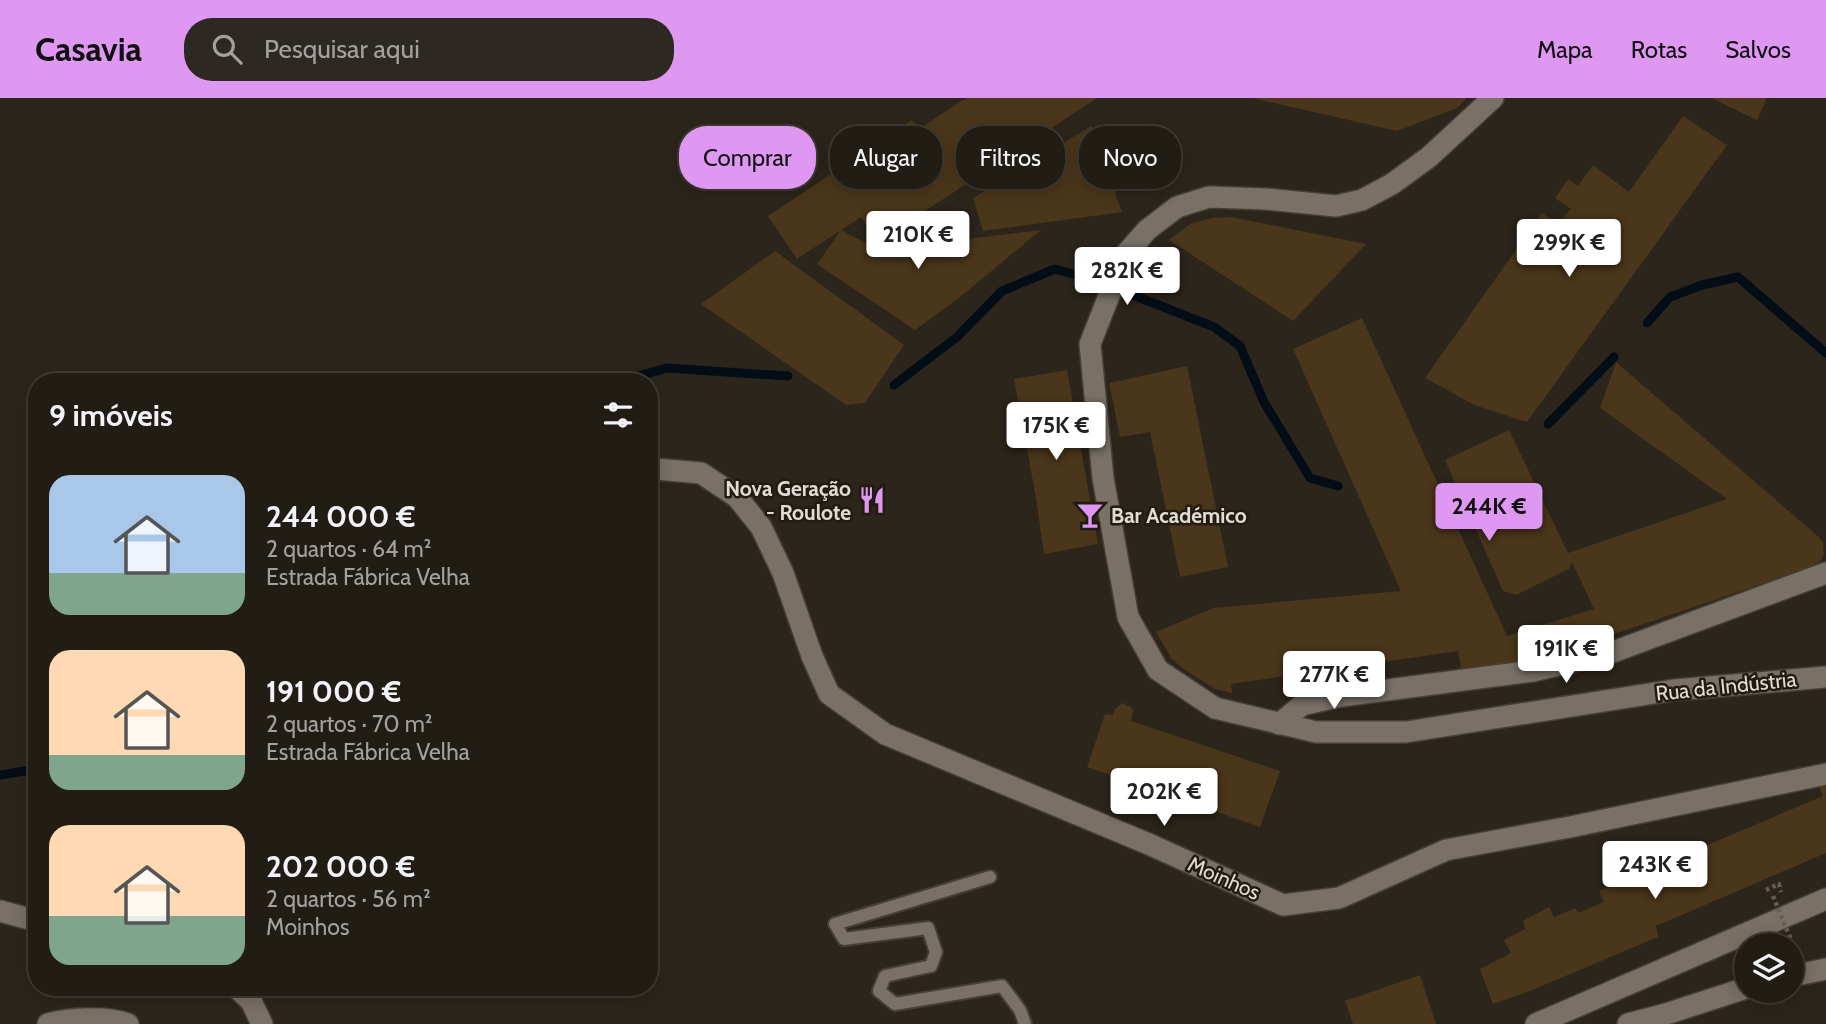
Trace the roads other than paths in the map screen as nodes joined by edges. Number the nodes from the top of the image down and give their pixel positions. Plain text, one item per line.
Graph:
1 (1493, 98) edge
2 (658, 469) edge
3 (1826, 573) edge
4 (1826, 677) edge
5 (1279, 724) junction
6 (1826, 774) edge
7 (990, 877) dead end
8 (1826, 899) edge
9 (0, 911) edge
10 (28, 919) edge
11 (1804, 967) edge
12 (1826, 969) edge
13 (1734, 992) edge
14 (246, 996) edge
15 (48, 1024) edge
16 (128, 1024) edge
17 (261, 1024) edge
18 (1025, 1024) edge
19 (1536, 1024) edge
20 (1628, 1024) edge

1 - 5 street, Rua da Indústria
2 - 6 street, Moinhos
3 - 5 street
4 - 5 street, Rua da Indústria
7 - 18 lane
8 - 19 street
9 - 10 street
11 - 12 street
13 - 20 street
14 - 17 street
15 - 16 street

